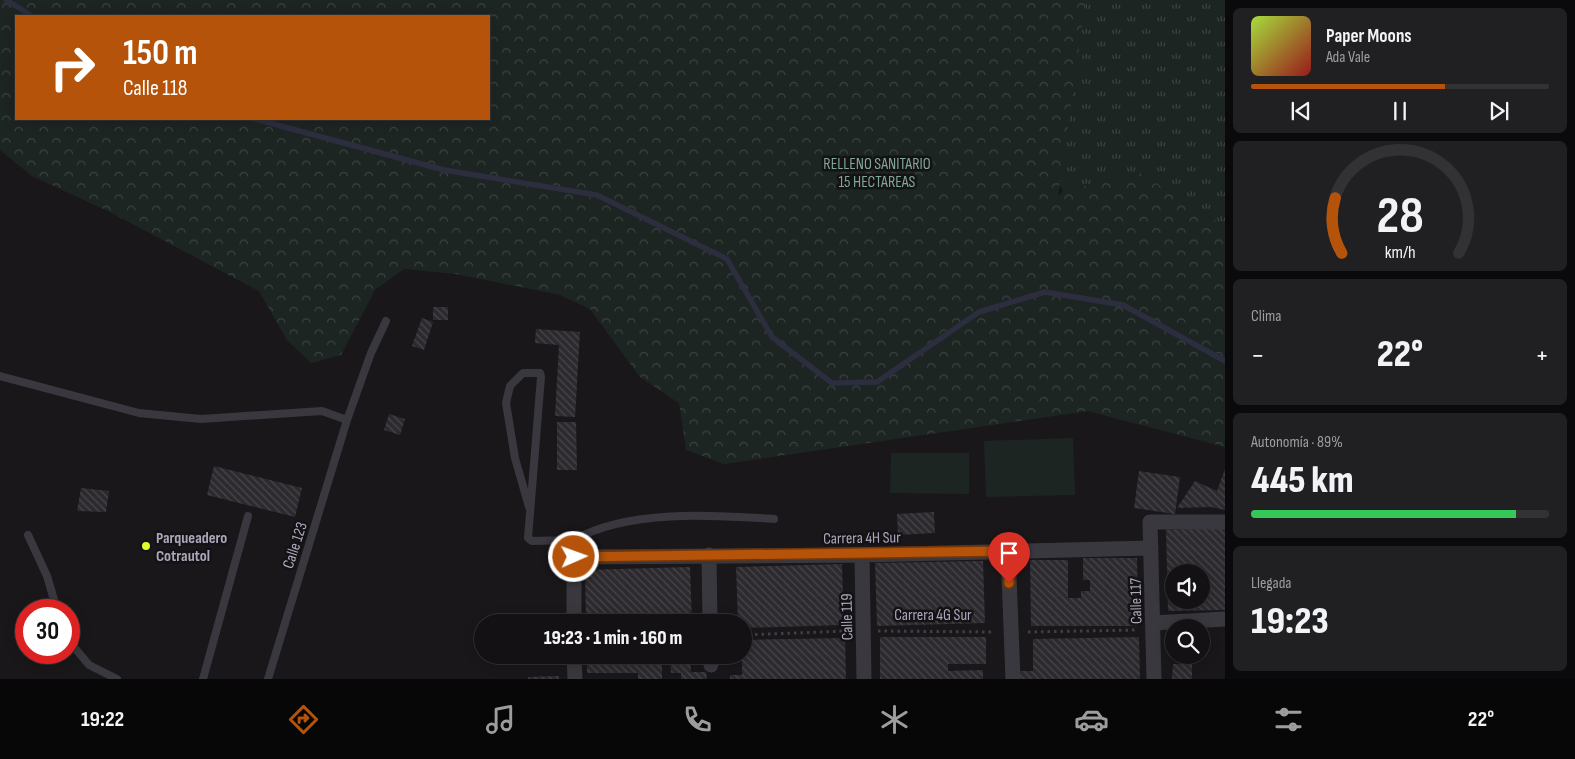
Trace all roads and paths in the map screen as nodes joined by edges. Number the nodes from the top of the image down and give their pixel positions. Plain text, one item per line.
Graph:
1 (386, 321) dead end
2 (0, 376) edge
3 (347, 420) junction
4 (530, 507) junction
5 (248, 516) dead end
6 (774, 520) dead end
7 (1225, 522) edge
8 (28, 535) dead end
9 (574, 540) junction
10 (1151, 548) junction
11 (1008, 551) junction
12 (862, 554) junction
13 (709, 555) junction
14 (574, 557) junction
15 (53, 599) edge
16 (574, 614) edge
17 (710, 614) edge
18 (1225, 619) edge
19 (1153, 626) junction
20 (863, 631) junction
21 (1012, 632) junction
22 (752, 635) edge
23 (80, 654) edge
24 (574, 664) edge
25 (117, 679) edge
26 (203, 679) edge
27 (268, 679) edge
28 (575, 679) edge
29 (864, 679) edge
30 (1013, 679) edge
31 (1154, 679) edge

1 - 3 lane, Calle 123
2 - 3 lane
3 - 27 lane, Calle 123
4 - 4 lane
4 - 9 lane
5 - 26 lane
6 - 9 lane
7 - 10 street, Calle 117
8 - 15 lane
9 - 14 lane
10 - 11 street, Carrera 4H Sur
10 - 19 street, Calle 117
11 - 12 street, Carrera 4H Sur
11 - 21 street
12 - 13 street, Carrera 4H Sur
12 - 20 street, Calle 119
13 - 14 street, Carrera 4H Sur
13 - 17 street
14 - 16 street
18 - 19 street
19 - 21 path, Carrera 4G Sur
19 - 31 street, Calle 117
20 - 21 path, Carrera 4G Sur
20 - 22 path, Carrera 4G Sur
20 - 29 street, Calle 119
21 - 30 street
23 - 25 lane
24 - 28 street

